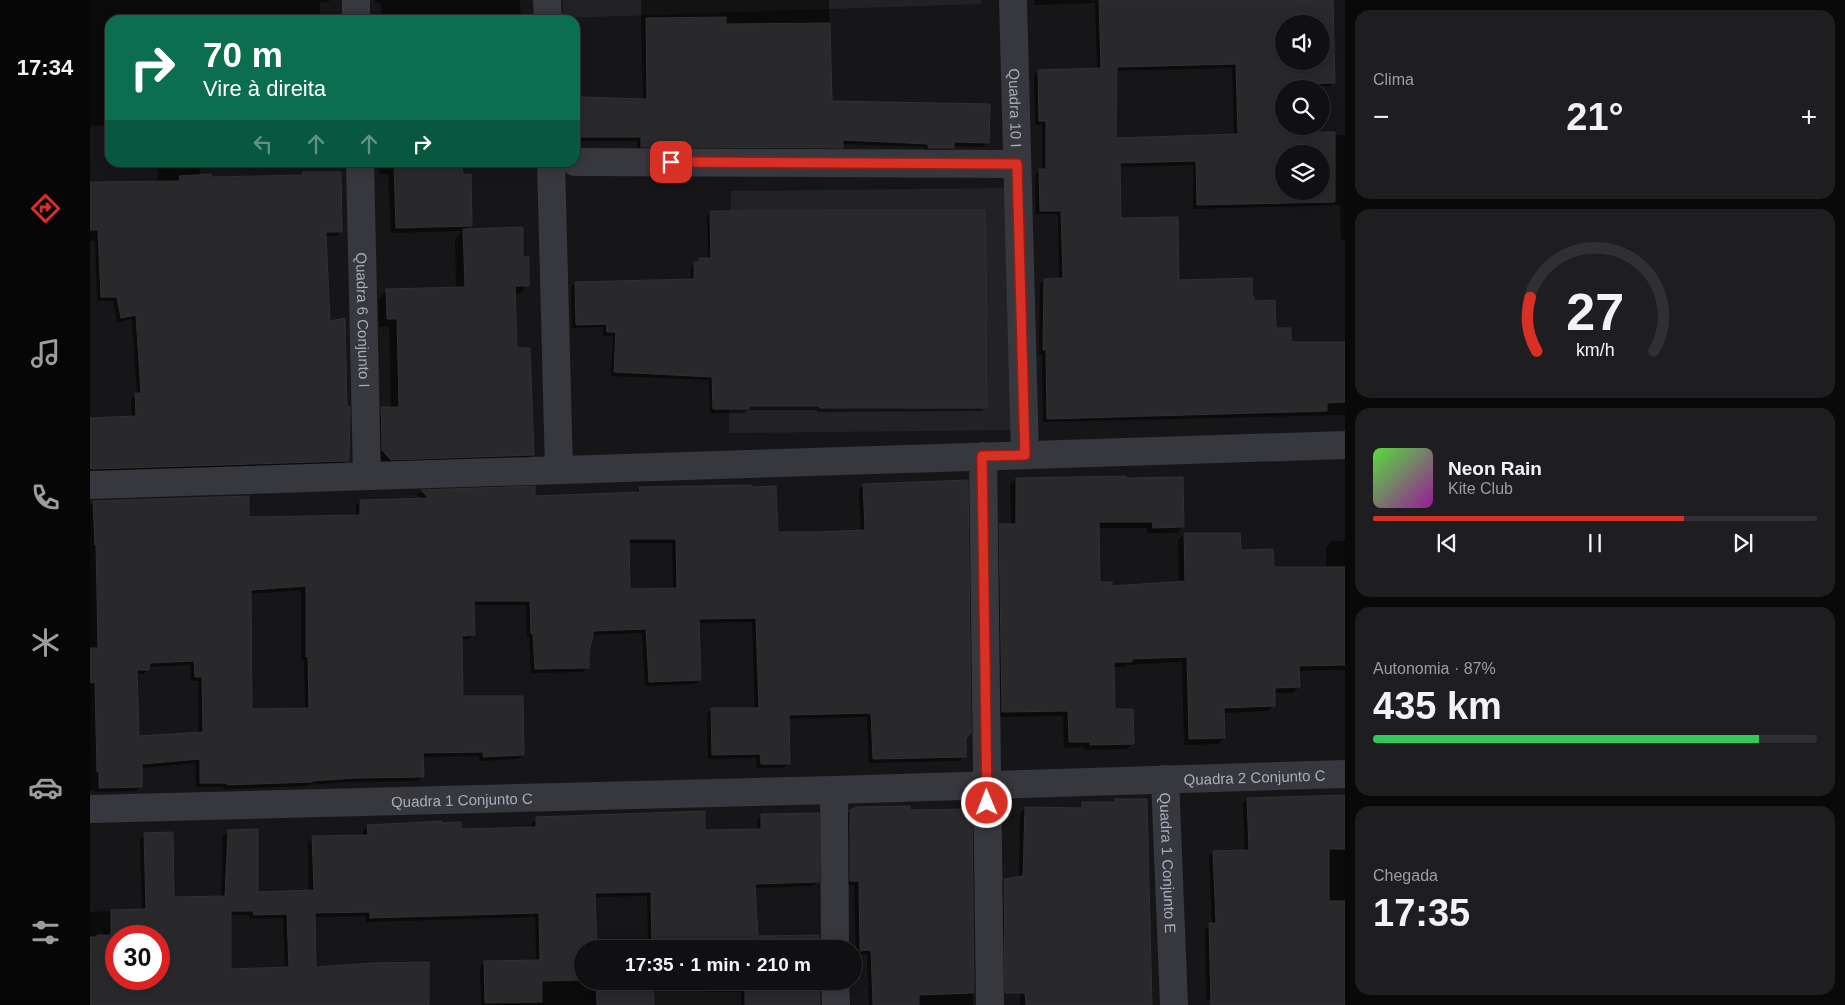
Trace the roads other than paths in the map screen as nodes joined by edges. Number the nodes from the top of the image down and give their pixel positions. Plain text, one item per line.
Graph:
1 (356, 0) edge
2 (547, 0) edge
3 (1013, 0) edge
4 (356, 15) edge
5 (548, 15) edge
6 (580, 162) edge
7 (1017, 164) junction
8 (360, 167) edge
9 (551, 167) edge
10 (1345, 444) edge
11 (1025, 455) junction
12 (982, 456) junction
13 (559, 470) junction
14 (367, 476) junction
15 (90, 485) edge
16 (1345, 774) edge
17 (1165, 779) junction
18 (987, 785) junction
19 (834, 790) junction
20 (90, 809) edge
21 (835, 940) edge
22 (835, 990) edge
23 (836, 1005) edge
24 (990, 1005) edge
25 (1174, 1005) edge

1 - 4 street
2 - 5 street
3 - 7 street, Quadra 10 I
6 - 7 street
7 - 11 street, Quadra 10 I
8 - 14 street, Quadra 6 Conjunto I
9 - 13 street
10 - 11 street
11 - 12 street
12 - 13 street
12 - 18 street
13 - 14 street
14 - 15 street
16 - 17 street, Quadra 2 Conjunto C
17 - 18 street, Quadra 1 Conjunto E
17 - 25 street, Quadra 1 Conjunto E
18 - 19 street, Quadra 1 Conjunto E
18 - 24 street
19 - 20 street, Quadra 1 Conjunto C
19 - 21 street
22 - 23 street

